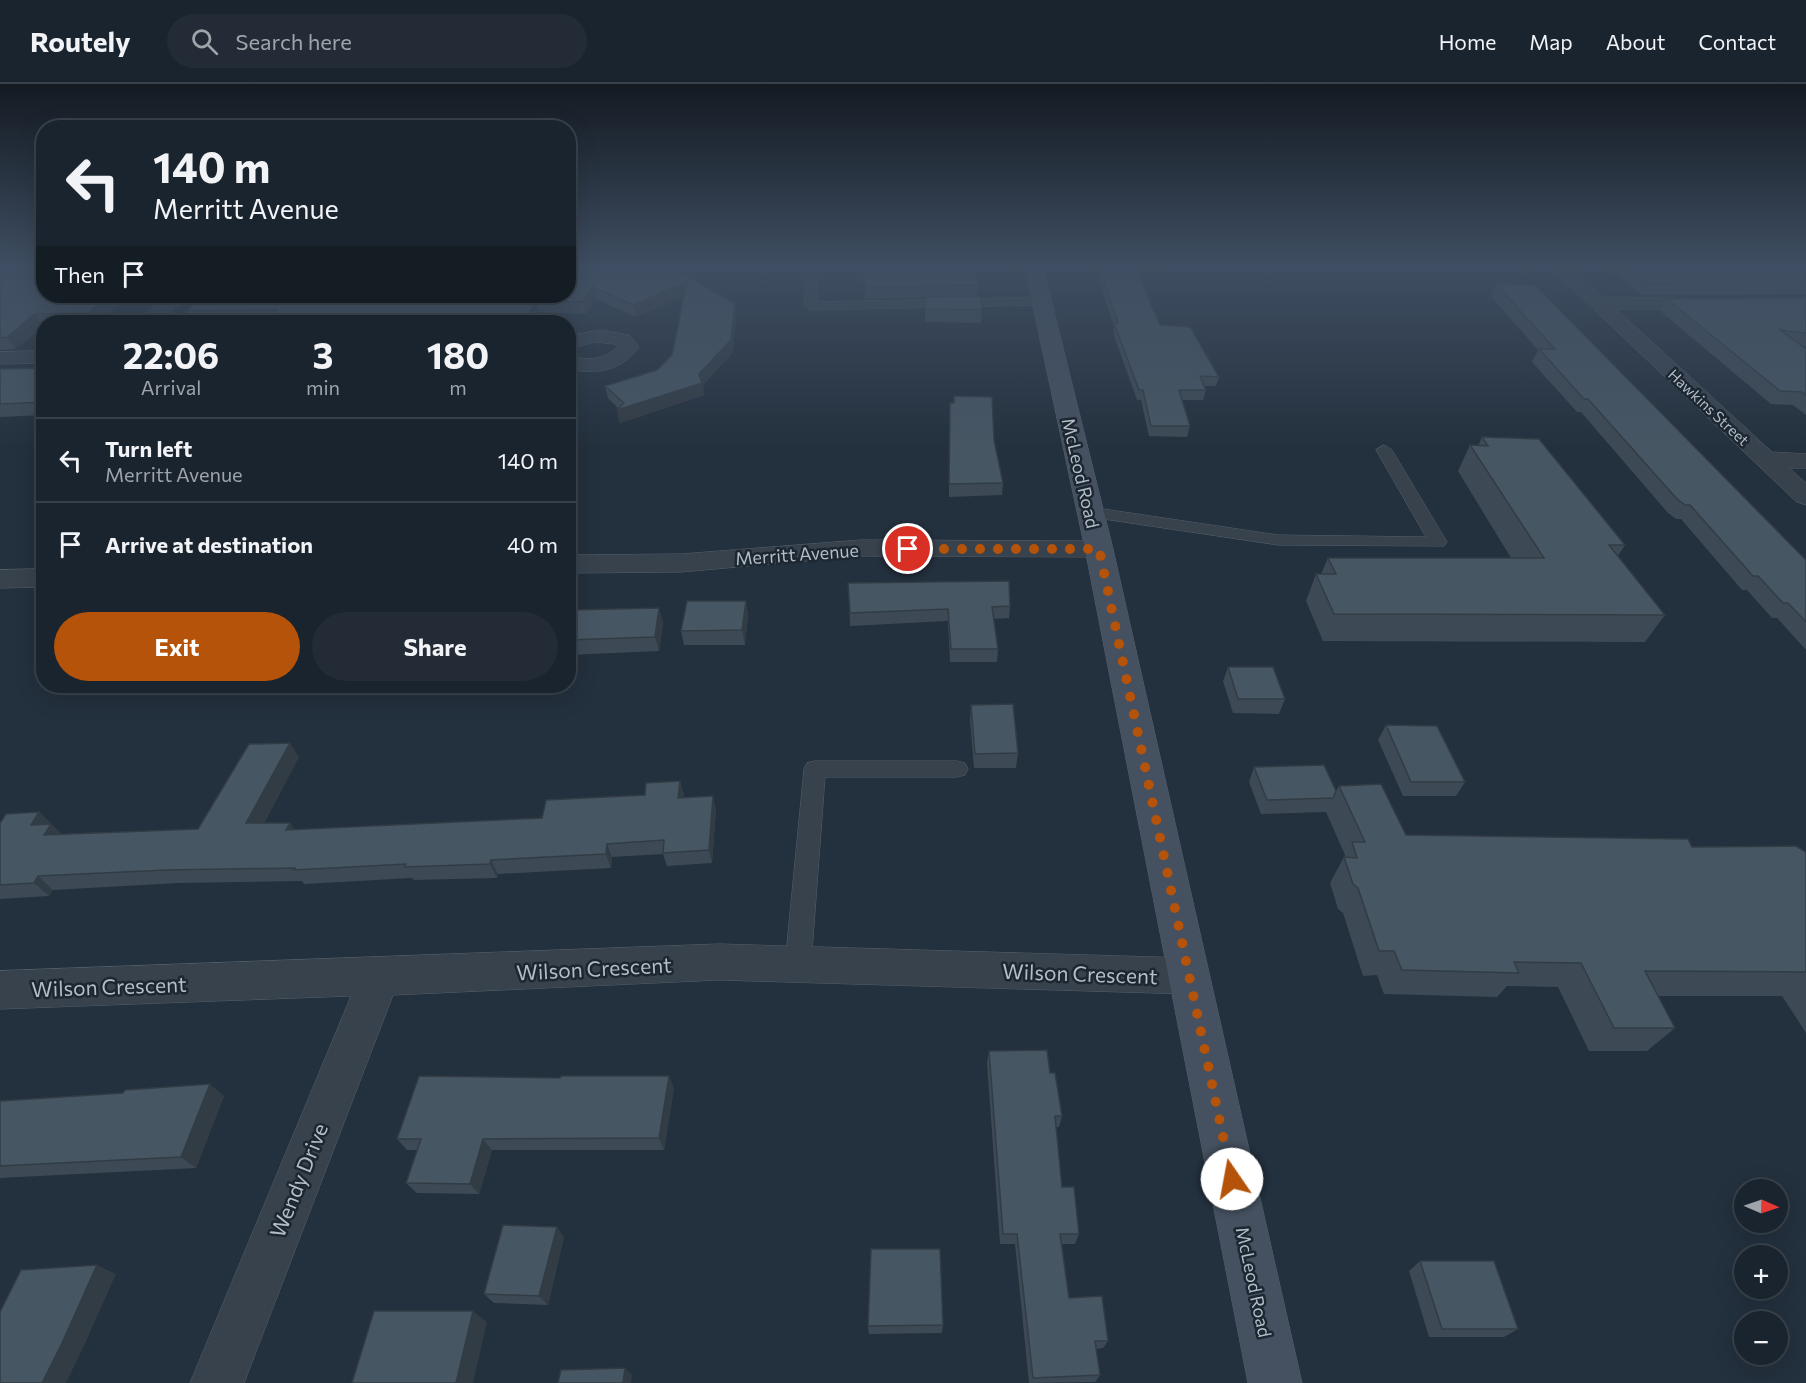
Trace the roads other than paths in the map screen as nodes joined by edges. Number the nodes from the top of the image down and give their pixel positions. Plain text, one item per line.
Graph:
1 (1048, 328) edge
2 (1623, 328) edge
3 (576, 340) edge
4 (36, 357) edge
5 (0, 358) edge
6 (576, 364) edge
7 (1384, 450) dead end
8 (1766, 459) junction
9 (1806, 461) edge
10 (1806, 497) edge
11 (1090, 512) junction
12 (1099, 549) junction
13 (576, 564) edge
14 (36, 578) edge
15 (0, 579) edge
16 (957, 769) dead end
17 (798, 965) junction
18 (1189, 976) junction
19 (379, 977) junction
20 (0, 990) edge
21 (217, 1383) edge
22 (1275, 1383) edge

1 - 11 main road, McLeod Road
2 - 8 street, Hawkins Street
3 - 6 street
4 - 5 street
7 - 11 lane
8 - 9 street
8 - 10 street, Hawkins Street
11 - 12 main road, McLeod Road
12 - 13 street, Merritt Avenue
12 - 18 main road, McLeod Road
14 - 15 street
16 - 17 lane
17 - 18 street, Wilson Crescent
17 - 19 street, Wilson Crescent
18 - 22 main road, McLeod Road
19 - 20 street, Wilson Crescent
19 - 21 street, Wendy Drive

